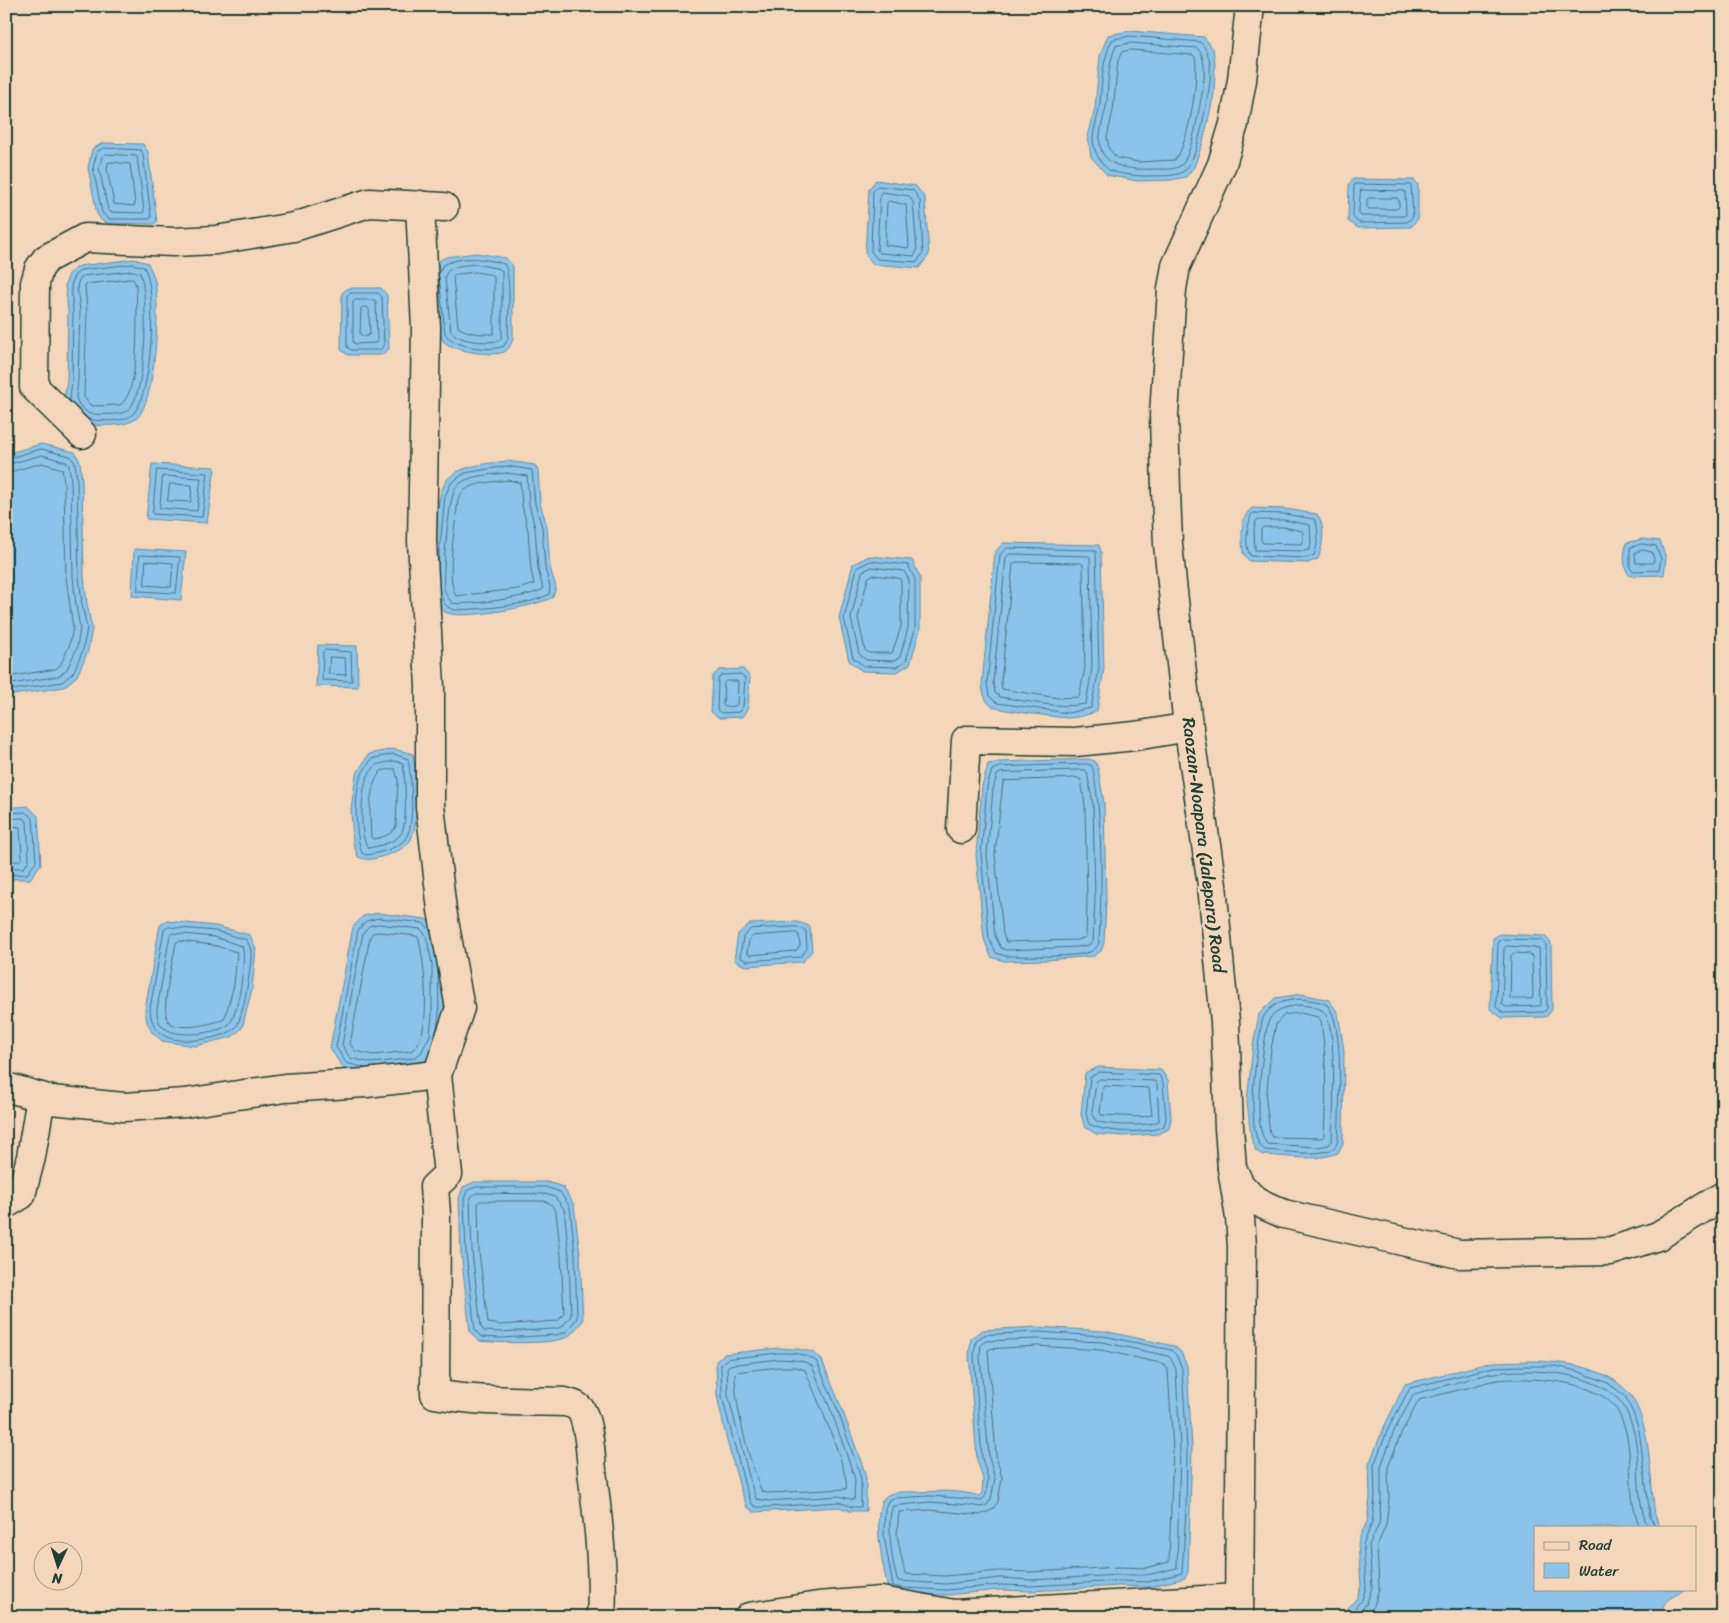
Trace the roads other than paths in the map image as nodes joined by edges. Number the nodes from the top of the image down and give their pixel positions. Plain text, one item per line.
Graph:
1 (1250, 6) edge
2 (82, 434) dead end
3 (1189, 727) junction
4 (961, 829) dead end
5 (437, 1075) junction
6 (6, 1087) edge
7 (41, 1097) junction
8 (1232, 1168) junction
9 (1723, 1196) edge
10 (6, 1204) edge
11 (1239, 1607) edge
12 (601, 1617) edge
13 (749, 1617) edge

1 - 3 street, Raozan-Noapara (Jalepara) Road
2 - 5 street
3 - 4 street
3 - 8 street, Raozan-Noapara (Jalepara) Road
5 - 7 street
5 - 12 street
6 - 7 street
7 - 10 street
8 - 9 street, Raozan-Noapara (Jalepara) Road
8 - 11 street
11 - 13 street

